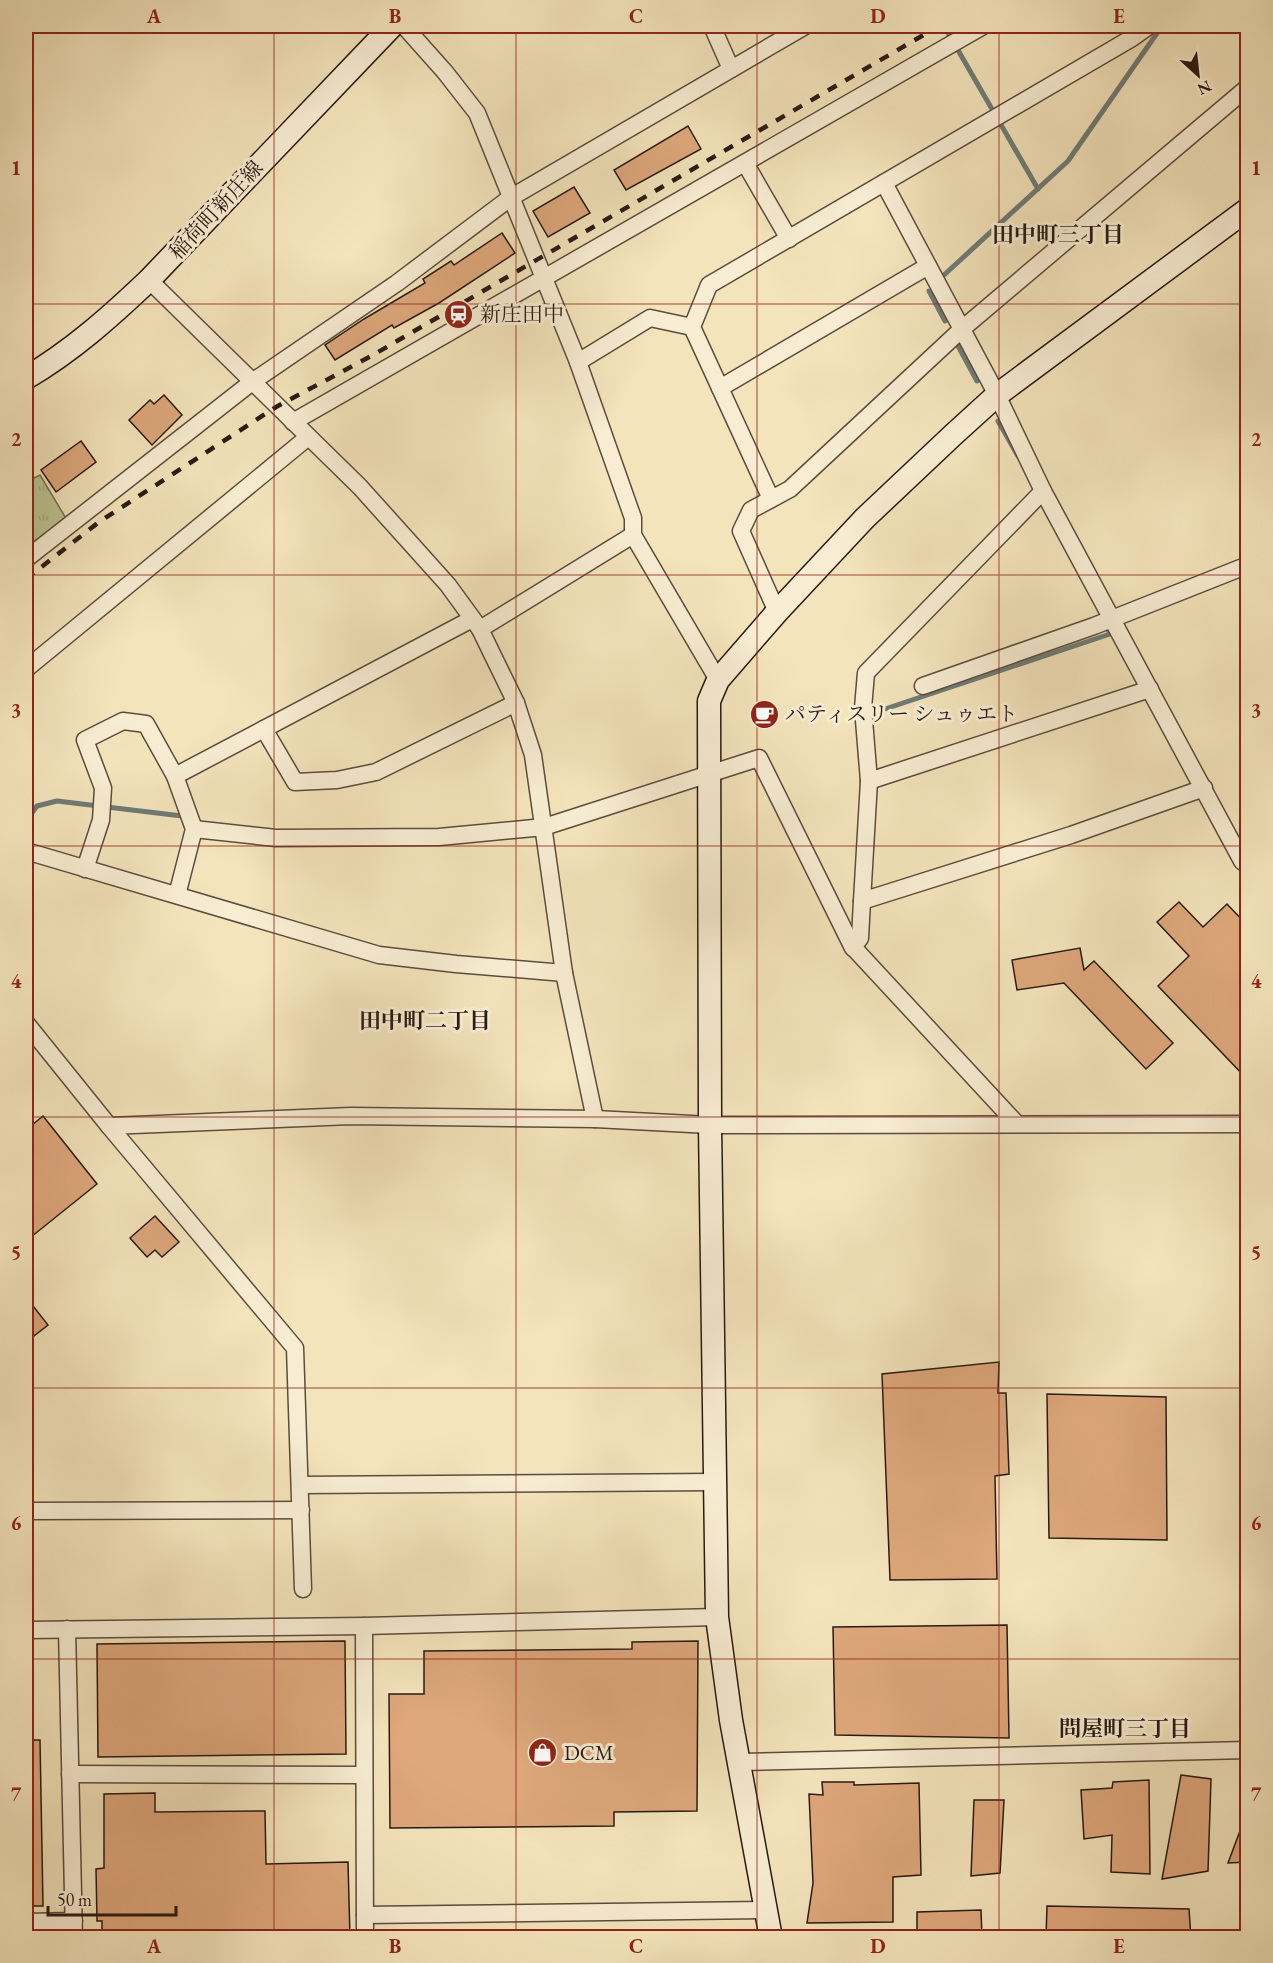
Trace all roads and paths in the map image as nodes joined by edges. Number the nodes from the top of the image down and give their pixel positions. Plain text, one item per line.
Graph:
1 (392, 26) edge
2 (404, 26) edge
3 (712, 26) edge
4 (805, 26) edge
5 (983, 26) edge
6 (1149, 26) edge
7 (731, 69) junction
8 (1248, 87) edge
9 (745, 163) junction
10 (884, 183) junction
11 (510, 198) junction
12 (1248, 208) edge
13 (789, 239) junction
14 (928, 266) junction
15 (544, 278) junction
16 (150, 280) junction
17 (692, 327) junction
18 (962, 329) junction
19 (578, 362) junction
20 (26, 378) edge
21 (252, 382) junction
22 (720, 388) junction
23 (997, 395) junction
24 (293, 422) junction
25 (307, 438) junction
26 (1043, 491) junction
27 (771, 499) junction
28 (633, 535) junction
29 (26, 559) edge
30 (1248, 565) edge
31 (777, 612) junction
32 (1112, 618) junction
33 (476, 624) junction
34 (26, 669) edge
35 (718, 680) junction
36 (924, 686) dead end
37 (1150, 689) junction
38 (516, 703) junction
39 (264, 729) junction
40 (708, 775) junction
41 (175, 776) junction
42 (869, 781) junction
43 (1204, 788) junction
44 (544, 827) junction
45 (194, 829) junction
46 (26, 851) edge
47 (1248, 866) edge
48 (85, 868) junction
49 (177, 895) junction
50 (862, 901) junction
51 (853, 948) junction
52 (564, 973) junction
53 (26, 1023) edge
54 (595, 1119) junction
55 (1016, 1123) junction
56 (1248, 1124) edge
57 (710, 1125) junction
58 (109, 1126) junction
59 (714, 1482) junction
60 (300, 1485) junction
61 (301, 1510) junction
62 (26, 1511) edge
63 (303, 1588) dead end
64 (717, 1617) junction
65 (364, 1626) junction
66 (67, 1629) junction
67 (26, 1630) edge
68 (1248, 1750) edge
69 (740, 1762) junction
70 (70, 1774) junction
71 (364, 1775) junction
72 (767, 1910) junction
73 (365, 1916) junction
74 (26, 1922) edge
75 (74, 1929) edge
76 (365, 1938) edge
77 (771, 1938) edge

1 - 16 street, 稲荷町新庄線
2 - 11 street
3 - 7 street
4 - 7 street
5 - 9 street
6 - 10 street
7 - 11 street
8 - 18 street
9 - 13 street
9 - 15 street
10 - 13 street
10 - 14 street
11 - 15 street
11 - 21 street
12 - 23 street
13 - 17 street
14 - 18 street
14 - 22 street
15 - 19 street
15 - 24 street
16 - 20 street, 稲荷町新庄線
16 - 21 street
17 - 19 street
17 - 22 street
18 - 23 street
18 - 27 street
19 - 28 street
21 - 24 street
21 - 29 street
22 - 27 street
23 - 26 street
23 - 31 street
24 - 25 street
25 - 33 street
25 - 34 street
26 - 32 street
26 - 42 street
27 - 31 street
28 - 33 street
28 - 35 street
30 - 32 street
31 - 35 street
32 - 36 street
32 - 37 street
33 - 38 street
33 - 39 street
35 - 40 street
37 - 42 street
37 - 43 street
38 - 39 street
38 - 44 street
39 - 41 street
40 - 44 street
40 - 51 street
40 - 57 street
41 - 45 street
41 - 48 street
42 - 50 street
43 - 47 street
43 - 50 street
44 - 45 street
44 - 52 street
45 - 49 street
46 - 48 street
48 - 49 street
49 - 52 street
50 - 51 street
51 - 55 street
52 - 54 street
53 - 58 street
54 - 57 street
54 - 58 street
55 - 56 street
55 - 57 street
57 - 59 street
58 - 60 street
59 - 60 street
59 - 64 street
60 - 61 street
61 - 62 street
61 - 63 street
64 - 65 street
64 - 69 street
65 - 66 street
65 - 71 street
66 - 67 street
66 - 70 street
68 - 69 street
69 - 72 street
70 - 71 street
70 - 75 street
71 - 73 street
72 - 73 street
72 - 77 street
73 - 76 street
74 - 75 street

